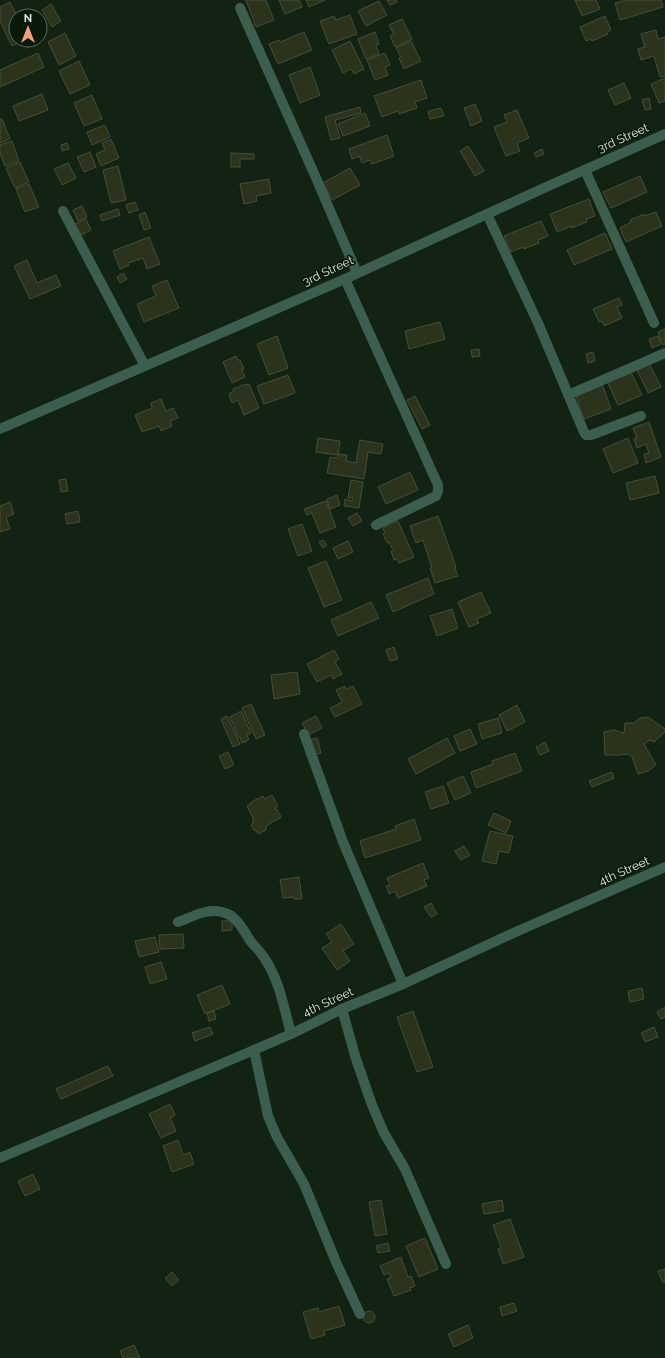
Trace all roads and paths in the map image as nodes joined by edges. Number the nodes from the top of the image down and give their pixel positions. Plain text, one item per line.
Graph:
1 (240, 8) dead end
2 (665, 134) edge
3 (585, 170) junction
4 (63, 211) dead end
5 (487, 214) junction
6 (356, 272) junction
7 (345, 279) junction
8 (654, 323) dead end
9 (665, 353) edge
10 (145, 366) junction
11 (568, 395) junction
12 (641, 416) dead end
13 (0, 429) edge
14 (376, 525) dead end
15 (304, 734) dead end
16 (665, 867) edge
17 (178, 922) dead end
18 (403, 984) junction
19 (342, 1009) junction
20 (291, 1034) junction
21 (254, 1050) junction
22 (0, 1158) edge
23 (446, 1264) dead end
24 (360, 1314) dead end

1 - 6 street
2 - 3 street, 3rd Street
3 - 5 street, 3rd Street
3 - 8 street
4 - 10 street
5 - 6 street, 3rd Street
5 - 11 street
6 - 7 street, 3rd Street
7 - 10 street, 3rd Street
7 - 14 street
9 - 11 street
10 - 13 street, 3rd Street
11 - 12 street
15 - 18 street
16 - 18 street, 4th Street
17 - 20 street
18 - 19 street, 4th Street
19 - 20 street, 4th Street
19 - 23 street
20 - 21 street, 4th Street
21 - 22 street, 4th Street
21 - 24 street

